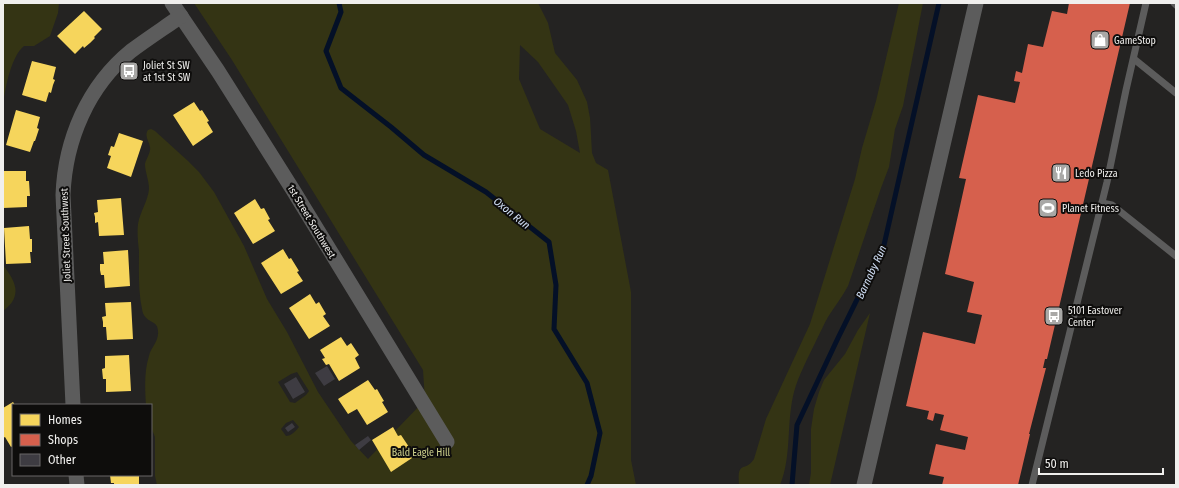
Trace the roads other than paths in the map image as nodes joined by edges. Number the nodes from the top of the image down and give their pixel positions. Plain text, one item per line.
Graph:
1 (172, 3) edge
2 (976, 3) edge
3 (1146, 3) edge
4 (181, 16) junction
5 (1134, 59) junction
6 (1176, 93) edge
7 (1102, 202) junction
8 (1176, 256) edge
9 (73, 404) edge
10 (447, 442) dead end
11 (864, 485) edge
12 (1032, 485) edge

1 - 4 street, 1st Street Southwest
2 - 11 street
3 - 5 lane
4 - 9 street, Joliet Street Southwest
4 - 10 street, 1st Street Southwest
5 - 6 lane
5 - 7 lane
7 - 8 lane
7 - 12 lane

